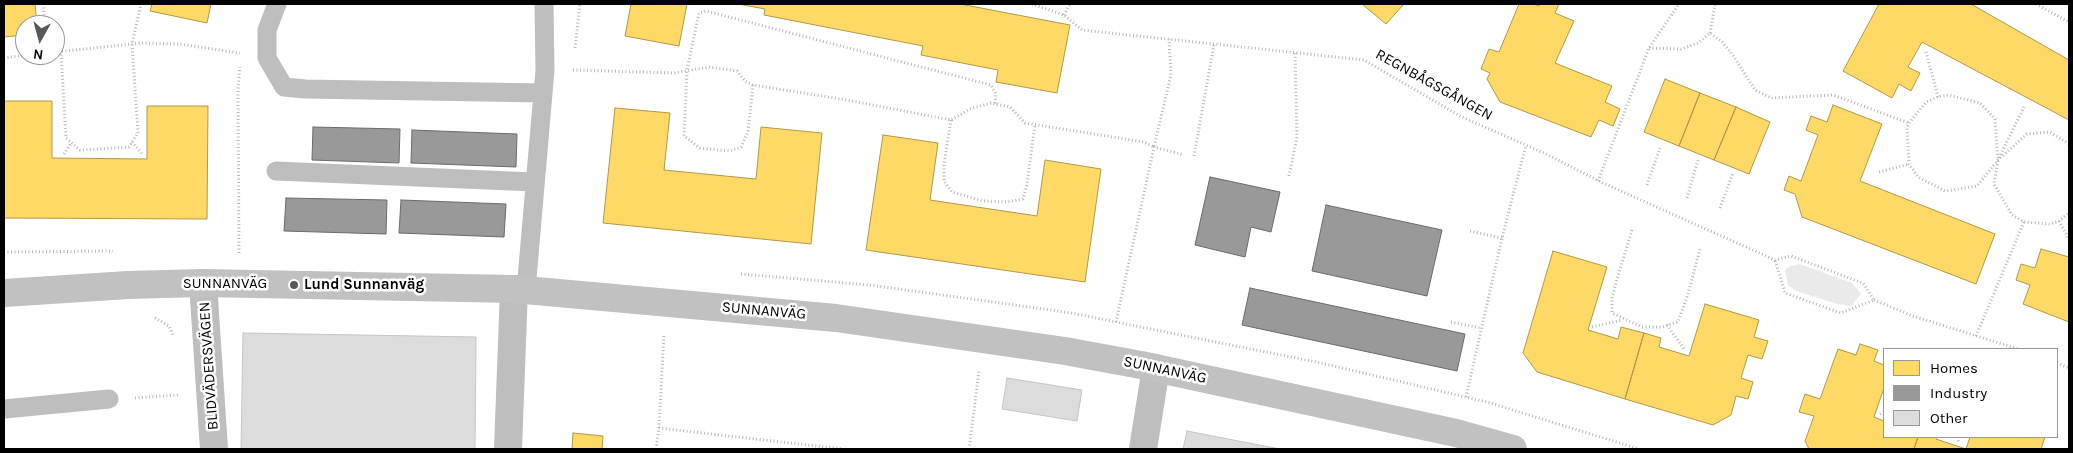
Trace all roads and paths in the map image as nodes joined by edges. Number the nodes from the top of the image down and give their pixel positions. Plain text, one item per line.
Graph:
1 (141, 4) edge
2 (278, 4) edge
3 (544, 4) edge
4 (580, 4) edge
5 (1032, 4) edge
6 (1070, 4) edge
7 (1679, 4) edge
8 (1715, 4) edge
9 (2036, 4) edge
10 (1064, 15) junction
11 (2069, 22) edge
12 (1710, 33) junction
13 (1169, 39) junction
14 (132, 44) junction
15 (1214, 44) junction
16 (241, 48) dead end
17 (1649, 48) junction
18 (65, 51) edge
19 (574, 51) dead end
20 (1926, 52) dead end
21 (241, 53) junction
22 (1295, 53) junction
23 (573, 61) dead end
24 (62, 65) edge
25 (687, 70) junction
26 (753, 85) junction
27 (542, 93) junction
28 (1938, 97) junction
29 (995, 104) junction
30 (2024, 107) dead end
31 (951, 120) junction
32 (1909, 123) junction
33 (1035, 124) junction
34 (132, 142) junction
35 (71, 143) junction
36 (2069, 144) edge
37 (1526, 145) junction
38 (1154, 147) junction
39 (1660, 148) dead end
40 (64, 154) dead end
41 (142, 154) dead end
42 (1184, 154) dead end
43 (1194, 156) dead end
44 (1698, 160) dead end
45 (1998, 160) junction
46 (1909, 164) junction
47 (276, 171) dead end
48 (1879, 172) dead end
49 (1733, 173) dead end
50 (1289, 176) dead end
51 (1598, 180) junction
52 (534, 182) junction
53 (1646, 185) dead end
54 (1687, 198) dead end
55 (1720, 208) dead end
56 (2069, 213) edge
57 (2059, 221) junction
58 (2024, 222) junction
59 (1632, 230) dead end
60 (1470, 231) dead end
61 (1502, 238) junction
62 (2069, 239) edge
63 (1700, 249) dead end
64 (4, 252) edge
65 (239, 254) dead end
66 (1775, 260) junction
67 (203, 283) junction
68 (128, 285) junction
69 (520, 289) junction
70 (4, 293) edge
71 (1874, 300) junction
72 (146, 317) dead end
73 (1623, 320) junction
74 (1116, 322) dead end
75 (1451, 322) dead end
76 (1667, 325) junction
77 (1592, 327) dead end
78 (1481, 328) junction
79 (664, 331) dead end
80 (1976, 336) junction
81 (176, 342) dead end
82 (2015, 348) edge
83 (1685, 350) dead end
84 (980, 367) dead end
85 (1156, 368) junction
86 (211, 392) junction
87 (1466, 397) dead end
88 (109, 399) joint
89 (4, 409) edge
90 (1883, 412) edge
91 (1880, 414) dead end
92 (659, 428) junction
93 (1957, 438) edge
94 (1959, 442) dead end
95 (1468, 443) edge
96 (214, 449) edge
97 (508, 449) edge
98 (656, 449) edge
99 (843, 449) edge
100 (969, 449) edge
101 (1143, 449) edge
102 (1512, 449) edge

1 - 14 path
2 - 27 lane
3 - 27 lane
4 - 19 path
5 - 10 path, REGNBÅGSGÅNGEN
6 - 10 path
7 - 17 path
8 - 12 path
9 - 11 path
10 - 13 path, REGNBÅGSGÅNGEN
12 - 17 path
12 - 32 path
13 - 15 path, REGNBÅGSGÅNGEN
13 - 38 path
14 - 18 path
14 - 21 path
14 - 34 path
15 - 22 path, REGNBÅGSGÅNGEN
15 - 43 path
16 - 21 path
17 - 51 path
20 - 28 path
21 - 65 path
22 - 37 path, REGNBÅGSGÅNGEN
22 - 50 path
23 - 25 path
24 - 35 path
25 - 26 path
25 - 26 path
25 - 29 path
26 - 31 path
27 - 52 lane
28 - 32 path
28 - 45 path
29 - 31 path
29 - 33 path
30 - 45 path
31 - 33 path
32 - 46 path
33 - 38 path
34 - 35 path
34 - 41 path
35 - 40 path
36 - 45 path
37 - 51 path, REGNBÅGSGÅNGEN
37 - 61 path
38 - 42 path
38 - 74 path
39 - 53 path
44 - 54 path
45 - 46 path
45 - 58 path
46 - 48 path
47 - 52 lane
49 - 55 path
51 - 66 path, REGNBÅGSGÅNGEN
52 - 69 lane
56 - 57 path
57 - 58 path
57 - 62 path
58 - 80 path
59 - 73 path
60 - 61 path
61 - 78 path
63 - 76 path
64 - 68 path
66 - 71 path, REGNBÅGSGÅNGEN
66 - 71 path
67 - 68 street, SUNNANVÄG
67 - 69 street, SUNNANVÄG
67 - 86 street, BLIDVÄDERSVÄGEN
68 - 70 street, SUNNANVÄG
69 - 85 street, SUNNANVÄG
69 - 97 street
71 - 80 path, REGNBÅGSGÅNGEN
72 - 81 path
73 - 76 path
73 - 77 path
75 - 78 path
76 - 83 path
78 - 87 path
79 - 92 path
80 - 82 path, REGNBÅGSGÅNGEN
84 - 100 path
85 - 95 street, SUNNANVÄG
85 - 101 street
86 - 88 path
86 - 96 street, BLIDVÄDERSVÄGEN
88 - 89 lane
90 - 91 path
92 - 98 path
92 - 99 path
93 - 94 path
95 - 102 street, SUNNANVÄG

